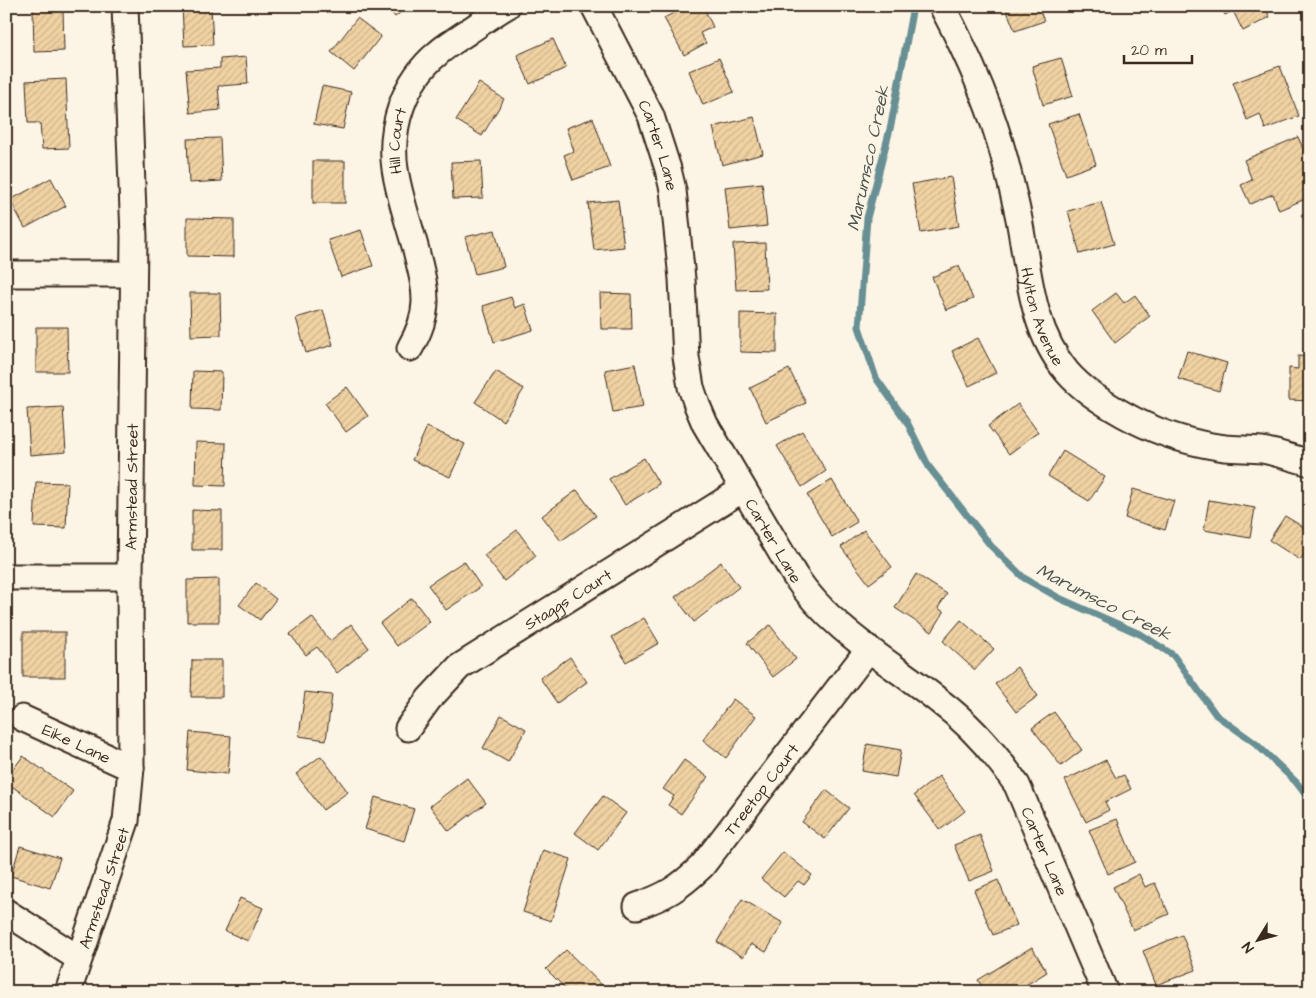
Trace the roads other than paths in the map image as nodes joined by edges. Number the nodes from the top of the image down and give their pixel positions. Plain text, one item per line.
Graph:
1 (125, 6) edge
2 (507, 6) edge
3 (594, 6) edge
4 (942, 6) edge
5 (6, 274) edge
6 (134, 274) junction
7 (410, 348) dead end
8 (1310, 463) edge
9 (743, 489) junction
10 (6, 577) edge
11 (130, 578) junction
12 (868, 650) junction
13 (22, 718) dead end
14 (408, 728) dead end
15 (131, 768) junction
16 (637, 906) dead end
17 (6, 912) edge
18 (78, 958) junction
19 (68, 992) edge
20 (1105, 992) edge

1 - 6 street, Armstead Street
2 - 7 street, Hill Court
3 - 9 street, Carter Lane
4 - 8 street, Hylton Avenue
5 - 6 street
6 - 11 street, Armstead Street
9 - 12 street, Carter Lane
9 - 14 street, Staggs Court
10 - 11 street
11 - 15 street, Armstead Street
12 - 16 street, Treetop Court
12 - 20 street, Carter Lane
13 - 15 street, Eike Lane
15 - 18 street, Armstead Street
17 - 18 street
18 - 19 street, Armstead Street

